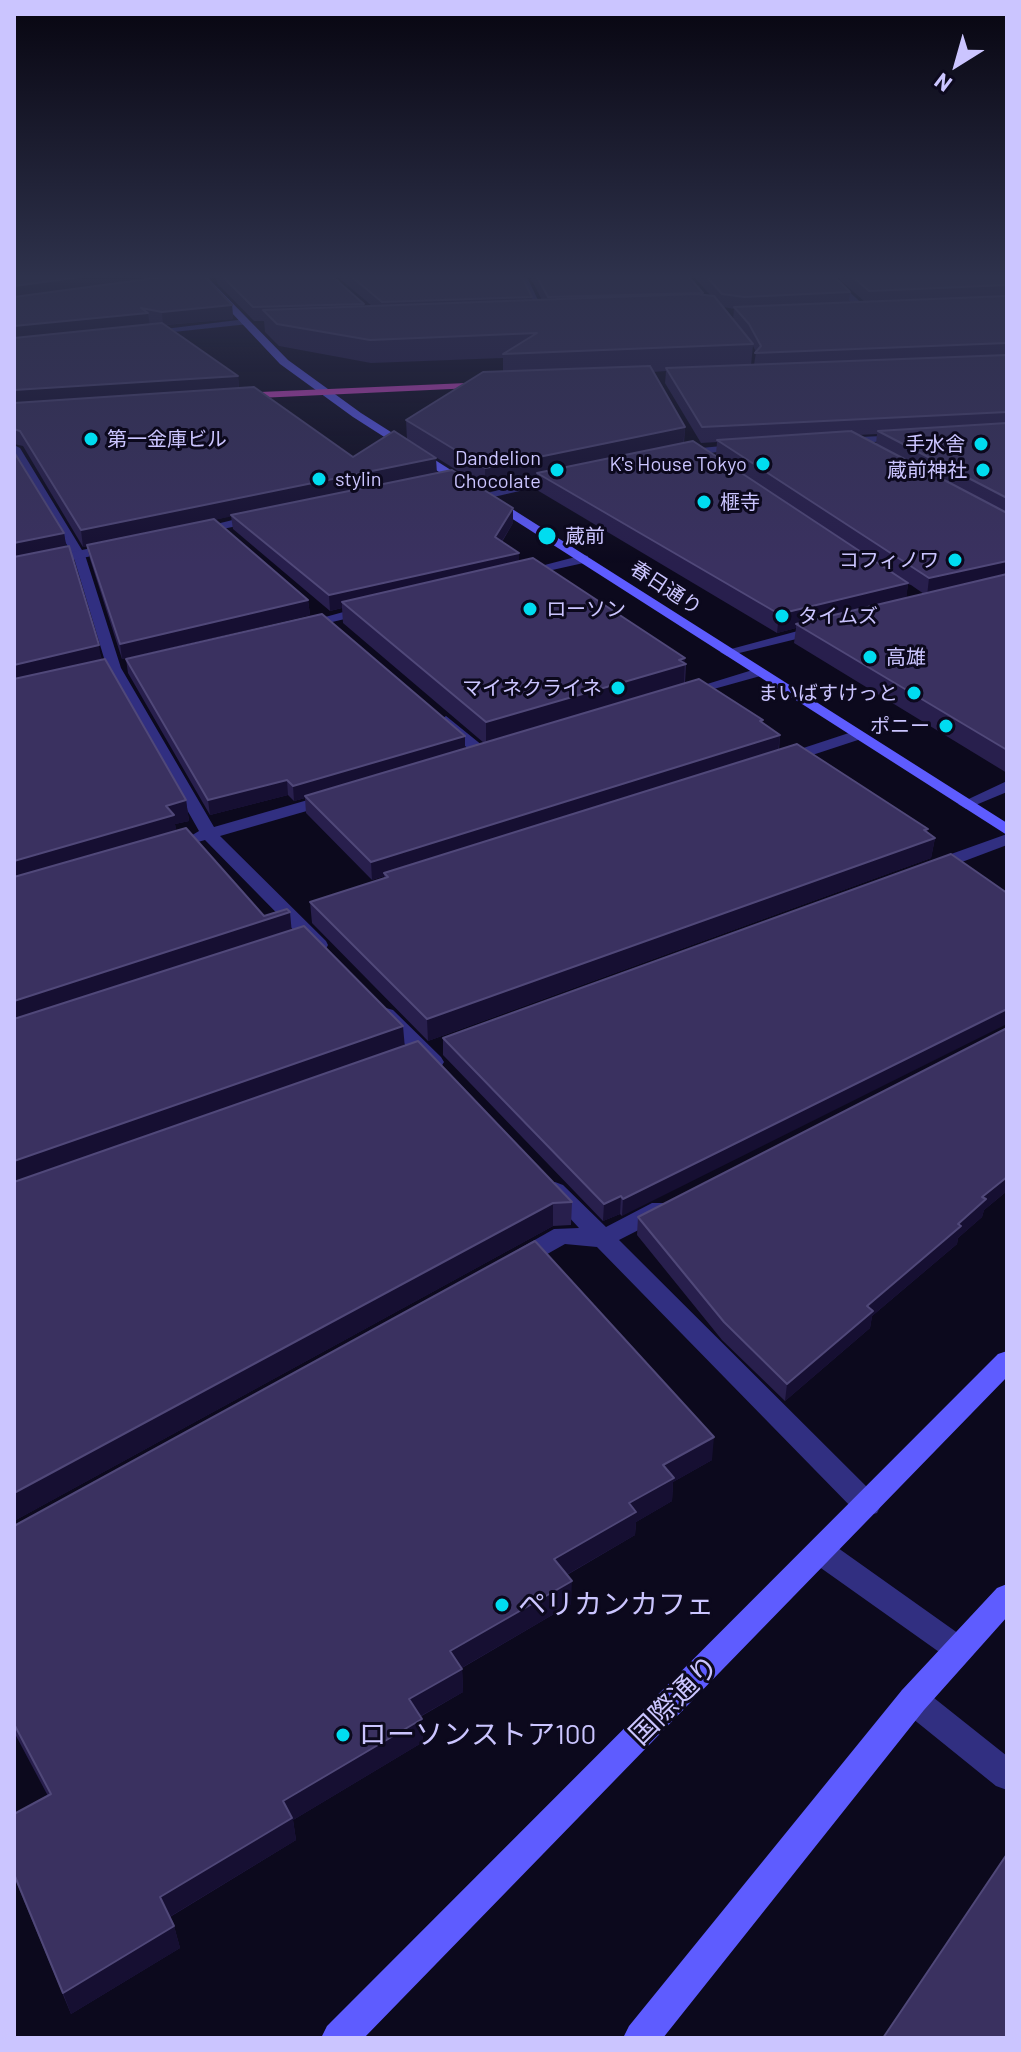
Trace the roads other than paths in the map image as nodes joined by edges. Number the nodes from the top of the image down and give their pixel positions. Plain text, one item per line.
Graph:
1 (300, 373) edge
2 (310, 380) junction
3 (228, 385) edge
4 (325, 391) junction
5 (220, 397) edge
6 (921, 437) edge
7 (852, 441) junction
8 (820, 442) edge
9 (692, 445) junction
10 (758, 446) edge
11 (14, 448) edge
12 (664, 456) edge
13 (881, 456) edge
14 (720, 467) edge
15 (20, 471) edge
16 (574, 476) edge
17 (456, 477) junction
18 (428, 483) edge
19 (485, 495) junction
20 (264, 517) edge
21 (219, 526) junction
22 (188, 532) edge
23 (232, 537) edge
24 (125, 545) edge
25 (79, 555) junction
26 (583, 559) junction
27 (14, 568) edge
28 (504, 578) edge
29 (388, 605) edge
30 (324, 614) junction
31 (835, 625) edge
32 (284, 629) edge
33 (344, 634) edge
34 (727, 652) junction
35 (759, 672) junction
36 (664, 699) edge
37 (427, 706) edge
38 (858, 735) junction
39 (482, 753) edge
40 (770, 763) edge
41 (1007, 786) edge
42 (346, 794) edge
43 (966, 804) junction
44 (1007, 830) edge
45 (209, 834) junction
46 (1007, 839) edge
47 (179, 843) edge
48 (910, 875) edge
49 (310, 937) junction
50 (288, 944) edge
51 (331, 958) edge
52 (372, 1000) edge
53 (444, 1045) edge
54 (417, 1055) junction
55 (445, 1074) edge
56 (539, 1173) edge
57 (686, 1196) edge
58 (602, 1239) junction
59 (494, 1273) edge
60 (1007, 1361) edge
61 (867, 1505) junction
62 (821, 1552) junction
63 (1007, 1597) edge
64 (959, 1650) junction
65 (913, 1700) junction
66 (1007, 1775) edge
67 (339, 2038) edge
68 (641, 2038) edge

1 - 2 main road, 春日通り
2 - 3 highway
2 - 4 main road, 春日通り
2 - 4 highway
4 - 5 highway
4 - 17 main road, 春日通り
6 - 7 street
7 - 8 street
7 - 13 street
9 - 10 street
9 - 12 street
9 - 14 street
11 - 15 street
15 - 25 street
16 - 19 street
17 - 18 street
17 - 19 main road, 春日通り
19 - 26 main road, 春日通り
20 - 21 street
21 - 22 street
21 - 23 street
24 - 25 street
25 - 27 street
25 - 45 street
26 - 28 street
26 - 34 main road, 春日通り
29 - 30 street
30 - 32 street
30 - 33 street
31 - 34 street
34 - 35 main road, 春日通り
35 - 36 street
35 - 38 main road, 春日通り
37 - 39 street
38 - 40 street
38 - 43 main road, 春日通り
41 - 43 street
42 - 45 street
43 - 44 main road, 春日通り
45 - 47 street
45 - 49 street
46 - 48 street
49 - 50 street
49 - 51 street
52 - 54 street
53 - 54 street
54 - 55 street
56 - 58 street
57 - 58 street
58 - 59 street
58 - 61 street
60 - 61 main road, 国際通り
61 - 62 main road, 国際通り
62 - 64 street
62 - 67 main road, 国際通り
63 - 64 main road
64 - 65 main road
65 - 66 street
65 - 68 main road

